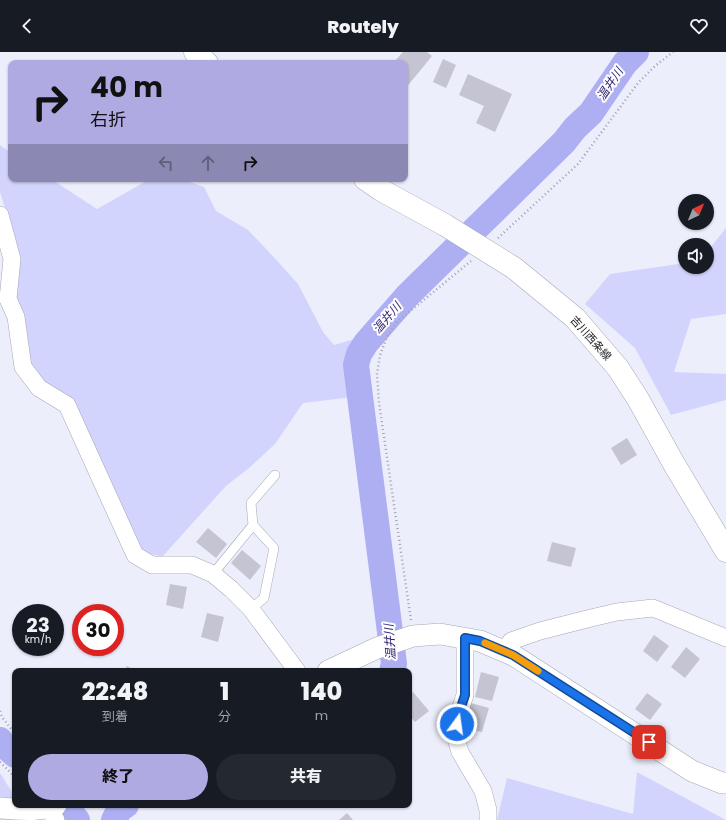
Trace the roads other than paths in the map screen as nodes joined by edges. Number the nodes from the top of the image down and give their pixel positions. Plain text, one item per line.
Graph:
1 (194, 52) edge
2 (203, 60) edge
3 (369, 182) edge
4 (0, 215) edge
5 (4, 296) edge
6 (276, 476) dead end
7 (253, 525) junction
8 (726, 551) edge
9 (213, 574) junction
10 (251, 609) junction
11 (465, 638) junction
12 (726, 638) edge
13 (506, 651) junction
14 (295, 668) edge
15 (335, 668) edge
16 (726, 783) edge
17 (0, 808) edge
18 (53, 811) edge
19 (488, 820) edge

1 - 2 main road
3 - 8 main road, 吉川西条線
4 - 5 street
5 - 9 street
6 - 7 lane
7 - 9 lane
7 - 10 lane
9 - 10 street
10 - 14 street
11 - 13 street
11 - 15 street
11 - 19 street
12 - 13 street
13 - 16 street
17 - 18 street

